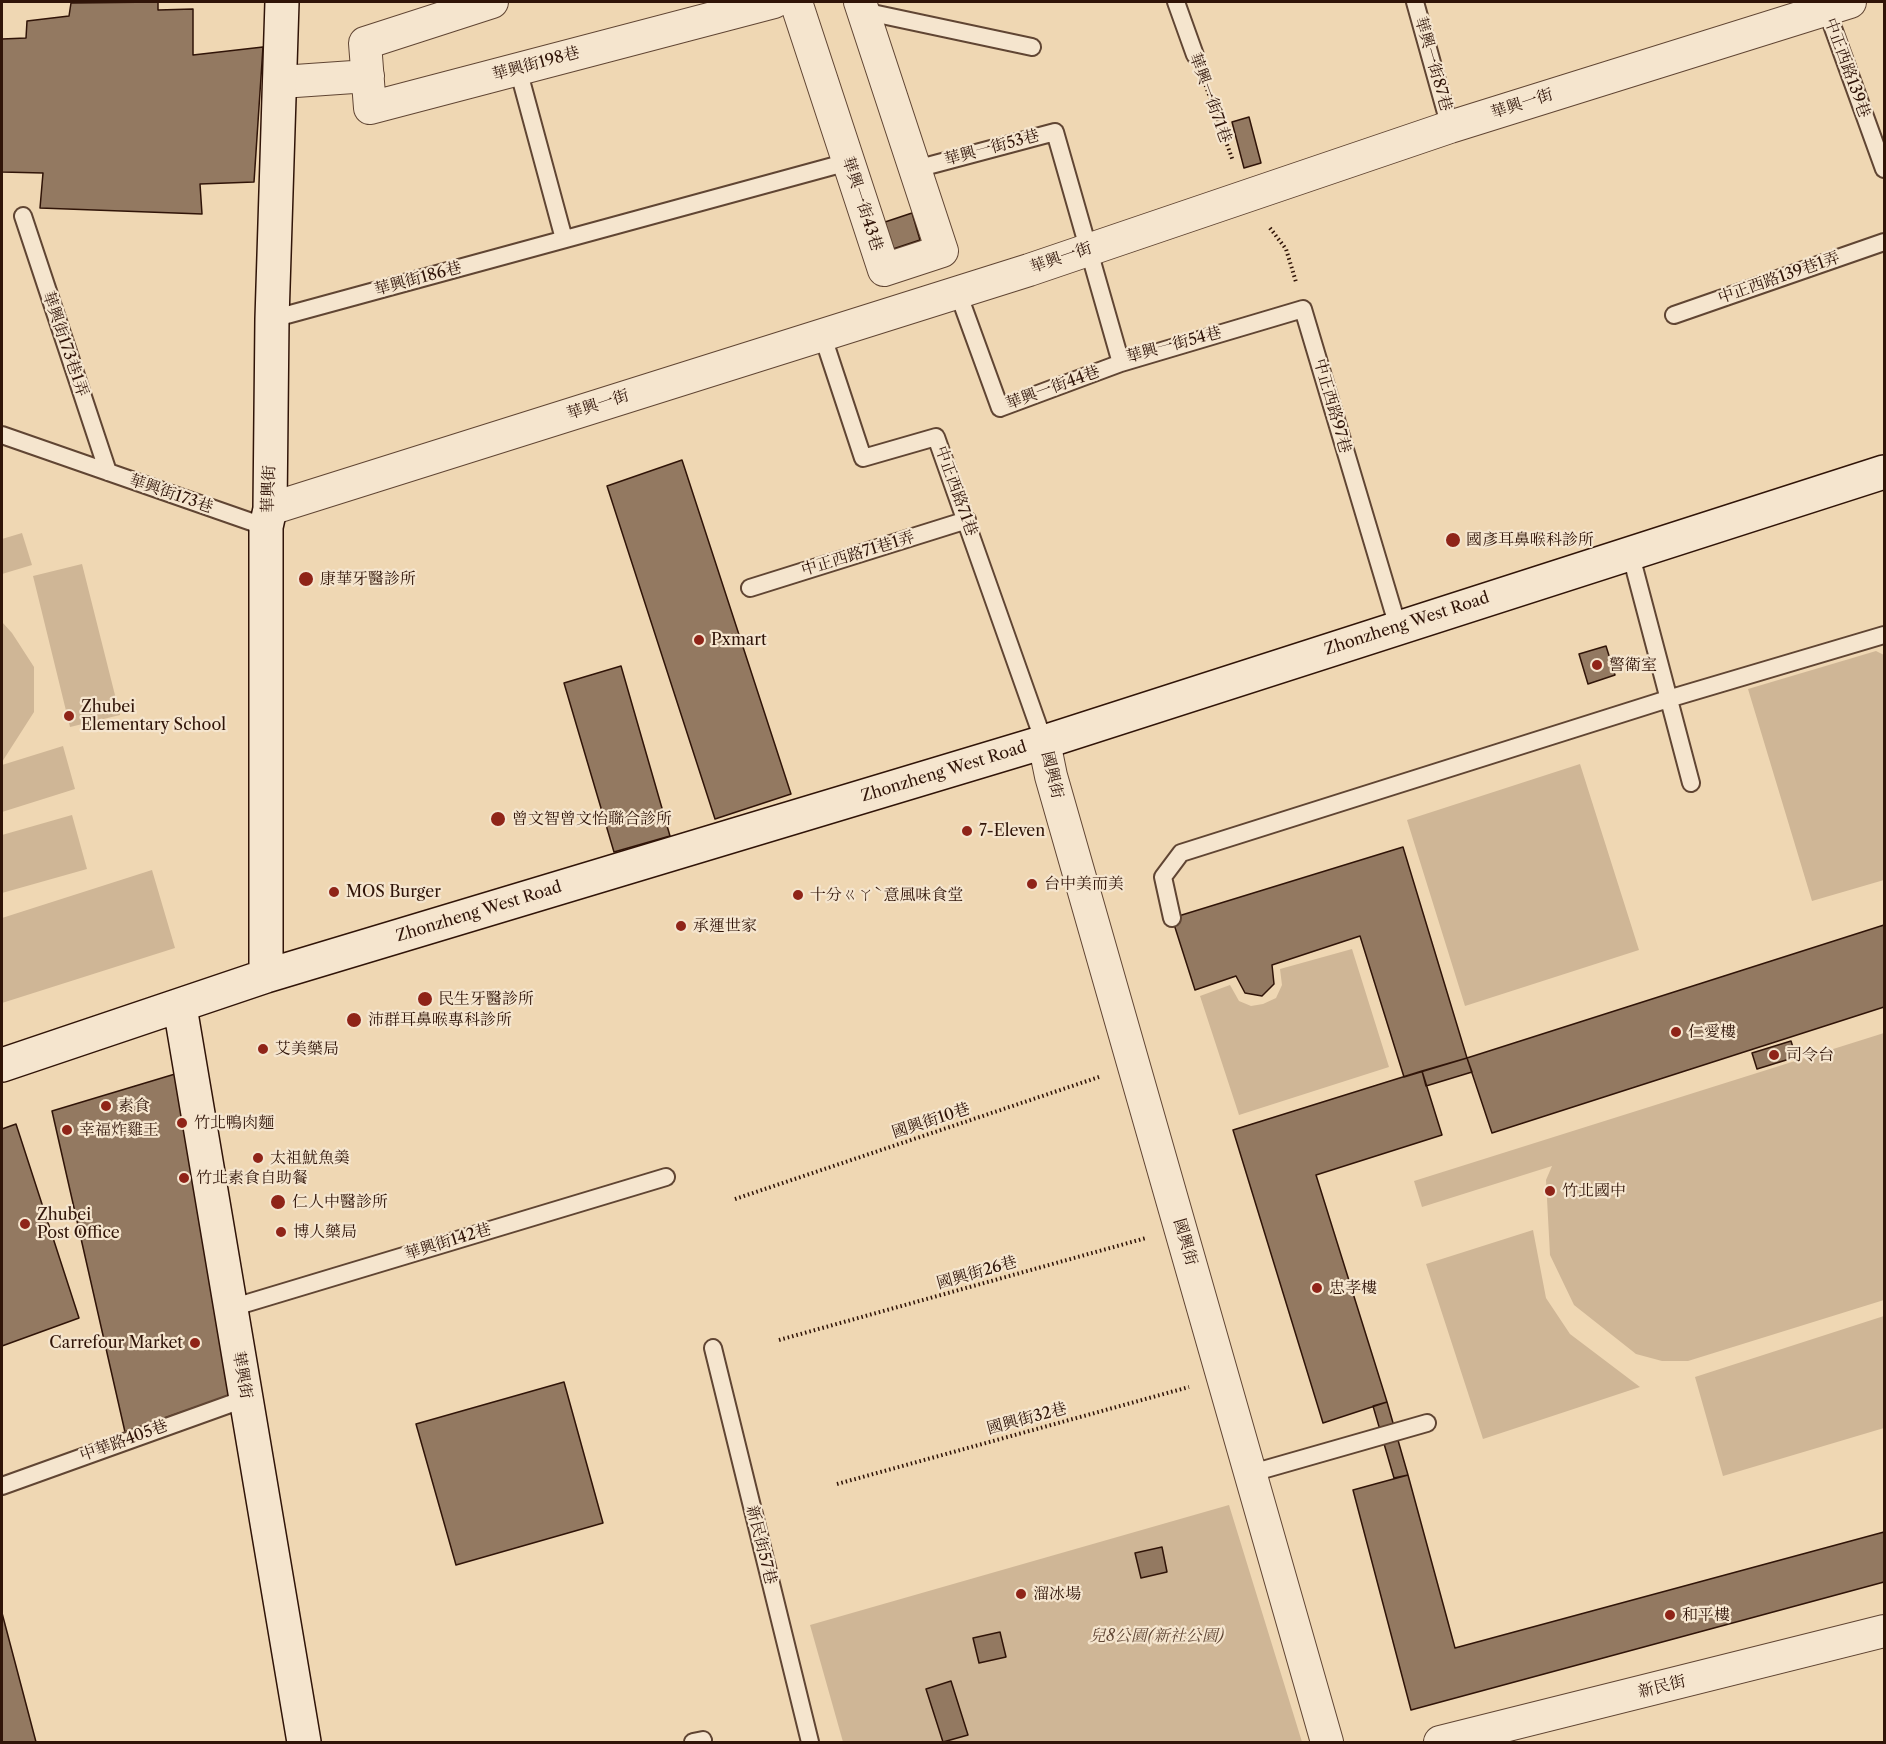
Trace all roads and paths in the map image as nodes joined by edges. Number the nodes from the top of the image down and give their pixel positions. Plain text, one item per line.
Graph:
1 (282, 2) edge
2 (492, 2) edge
3 (774, 2) edge
4 (796, 2) edge
5 (1176, 2) edge
6 (1415, 2) edge
7 (1833, 4) edge
8 (862, 6) edge
9 (732, 7) edge
10 (1032, 47) dead end
11 (1195, 55) joint
12 (518, 69) junction
13 (368, 76) junction
14 (270, 81) junction
15 (1450, 127) junction
16 (848, 162) junction
17 (916, 169) junction
18 (1884, 169) edge
19 (1245, 195) junction
20 (23, 216) dead end
21 (564, 239) junction
22 (1884, 242) edge
23 (1087, 250) junction
24 (957, 290) junction
25 (1304, 309) junction
26 (1674, 315) dead end
27 (272, 319) junction
28 (822, 334) junction
29 (1121, 363) junction
30 (2, 435) edge
31 (108, 472) junction
32 (1884, 472) edge
33 (268, 518) junction
34 (967, 520) junction
35 (1630, 552) junction
36 (750, 588) dead end
37 (1398, 627) junction
38 (1884, 635) edge
39 (1668, 699) junction
40 (1044, 742) junction
41 (1691, 783) dead end
42 (1172, 918) dead end
43 (266, 976) junction
44 (180, 1007) junction
45 (2, 1065) edge
46 (1134, 1066) junction
47 (666, 1177) dead end
48 (735, 1199) dead end
49 (1181, 1228) junction
50 (231, 1308) junction
51 (779, 1340) dead end
52 (713, 1348) dead end
53 (1224, 1378) junction
54 (246, 1395) junction
55 (1427, 1423) dead end
56 (1252, 1473) junction
57 (837, 1484) dead end
58 (2, 1486) edge
59 (1884, 1631) edge
60 (304, 1743) edge
61 (810, 1743) edge
62 (1327, 1743) edge
63 (1440, 1743) edge

1 - 14 main road, 華興街
2 - 13 street, 華興街198巷
3 - 9 street, 華興街198巷
4 - 16 street, 華興一街43巷
5 - 11 lane, 華興一街71巷
6 - 15 lane, 華興一街87巷
7 - 15 street, 華興一街
7 - 18 lane, 中正西路139巷
8 - 10 lane
8 - 17 street, 華興一街43巷
9 - 12 street, 華興街198巷
11 - 19 path, 華興一街71巷
12 - 13 street, 華興街198巷
12 - 21 lane
13 - 14 street
14 - 27 main road, 華興街
15 - 19 street, 華興一街
16 - 17 street, 華興一街43巷
16 - 21 lane, 華興街186巷
17 - 23 lane, 華興一街53巷
19 - 23 street, 華興一街
19 - 25 path
20 - 31 lane, 華興街173巷1弄
21 - 27 lane, 華興街186巷
22 - 26 lane, 中正西路139巷1弄
23 - 24 street, 華興一街
23 - 29 lane, 華興一街54巷
24 - 28 street, 華興一街
24 - 29 lane, 華興一街44巷
25 - 29 lane, 華興一街54巷
25 - 37 lane, 中正西路97巷
27 - 33 main road, 華興街
28 - 33 street, 華興一街
28 - 34 lane, 中正西路71巷
30 - 31 lane, 華興街173巷
31 - 33 lane, 華興街173巷
32 - 35 main road, Zhonzheng West Road
33 - 43 main road, 華興街
34 - 36 lane, 中正西路71巷1弄
34 - 40 lane, 中正西路71巷
35 - 37 main road, Zhonzheng West Road
35 - 39 lane
37 - 40 main road, Zhonzheng West Road
38 - 39 lane
39 - 41 lane
39 - 42 lane
40 - 43 main road, Zhonzheng West Road
40 - 46 street, 國興街
43 - 44 main road, Zhonzheng West Road
44 - 45 main road, Zhonzheng West Road
44 - 50 main road, 華興街
46 - 48 path, 國興街10巷
46 - 49 street, 國興街
47 - 50 lane, 華興街142巷
49 - 51 path, 國興街26巷
49 - 53 street, 國興街
50 - 54 main road, 華興街
52 - 61 lane, 新民街57巷
53 - 56 street, 國興街
53 - 57 path, 國興街32巷
54 - 58 lane, 中華路405巷
54 - 60 main road, 華興街
55 - 56 lane
56 - 62 street, 國興街
59 - 63 street, 新民街

